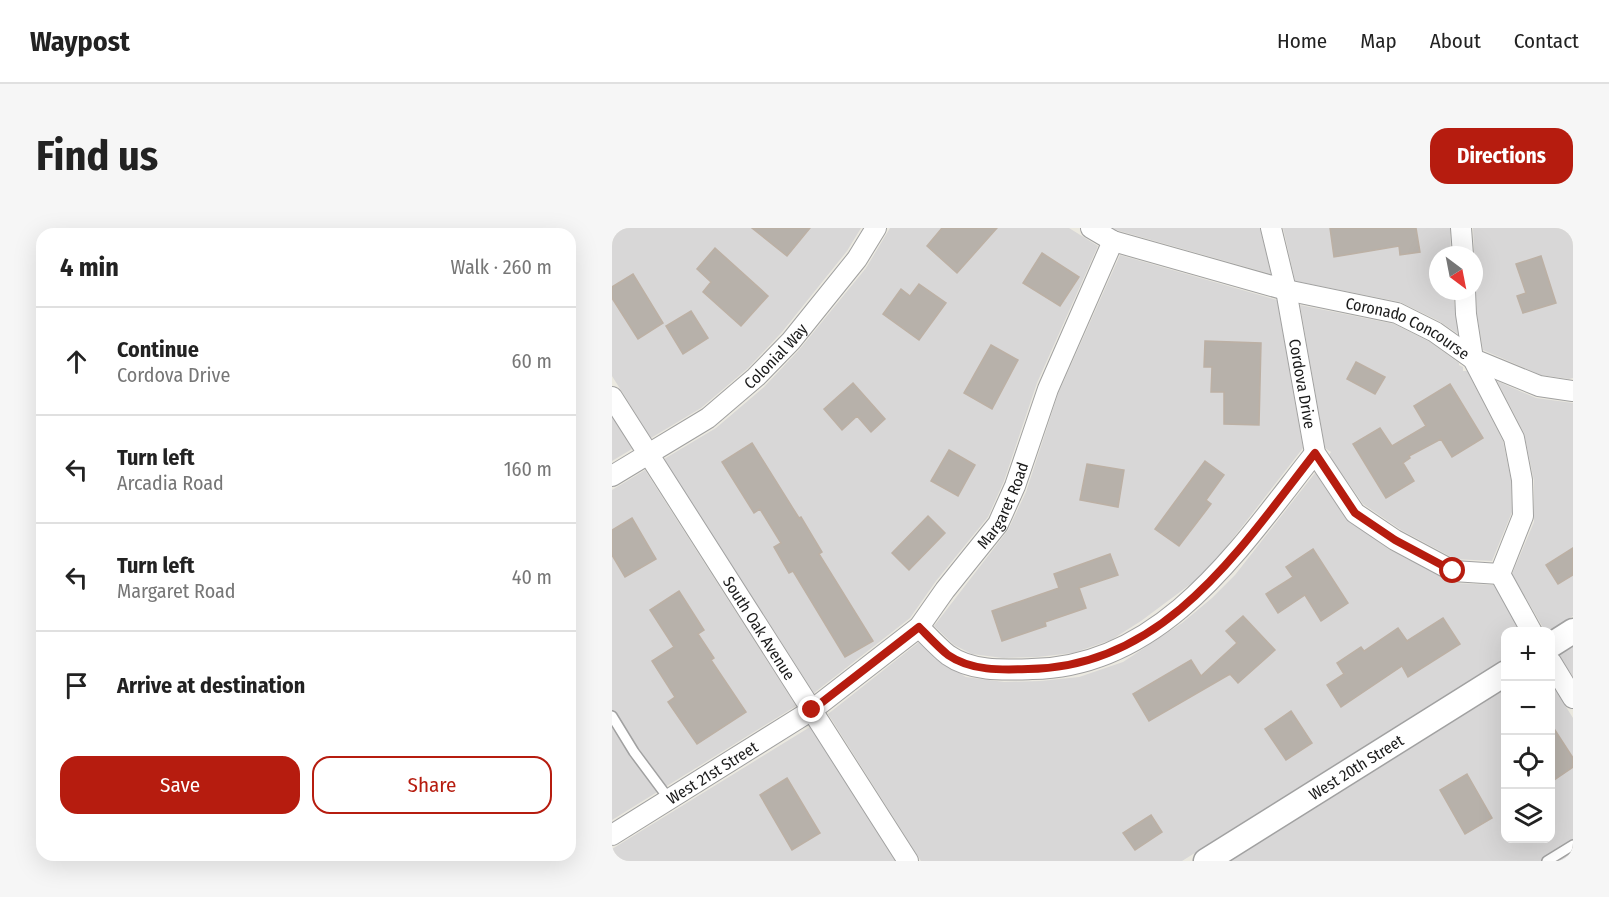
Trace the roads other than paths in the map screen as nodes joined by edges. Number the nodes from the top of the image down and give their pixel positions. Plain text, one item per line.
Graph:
1 (876, 228) edge
2 (1091, 228) edge
3 (1271, 228) edge
4 (1461, 228) edge
5 (1113, 241) junction
6 (1462, 246) edge
7 (1286, 290) junction
8 (1465, 300) edge
9 (1473, 359) junction
10 (1573, 391) edge
11 (612, 397) edge
12 (1315, 453) junction
13 (648, 454) junction
14 (612, 476) edge
15 (1500, 574) junction
16 (919, 627) junction
17 (1529, 627) edge
18 (1573, 631) edge
19 (1555, 642) edge
20 (1555, 669) edge
21 (1501, 676) edge
22 (1573, 698) edge
23 (812, 710) junction
24 (612, 716) edge
25 (669, 800) junction
26 (612, 835) edge
27 (1573, 845) edge
28 (908, 861) edge
29 (1206, 861) edge
30 (1547, 861) edge

1 - 13 street, Colonial Way
2 - 5 street, Coronado Concourse
3 - 7 street, Cordova Drive
4 - 6 street
5 - 7 street, Coronado Concourse
5 - 16 street, Margaret Road
7 - 9 street, Coronado Concourse
7 - 12 street, Cordova Drive
8 - 9 street
9 - 10 street
9 - 15 street, Coronado Concourse
11 - 13 street, South Oak Avenue
12 - 15 street, Cordova Drive
12 - 16 street
13 - 14 street, Colonial Way
13 - 23 street, South Oak Avenue
15 - 17 street
16 - 23 street, Margaret Road
18 - 19 street
20 - 22 street
21 - 29 street, West 20th Street
23 - 25 street, West 21st Street
23 - 28 street, South Oak Avenue
24 - 25 lane
25 - 26 street, West 21st Street
27 - 30 lane

